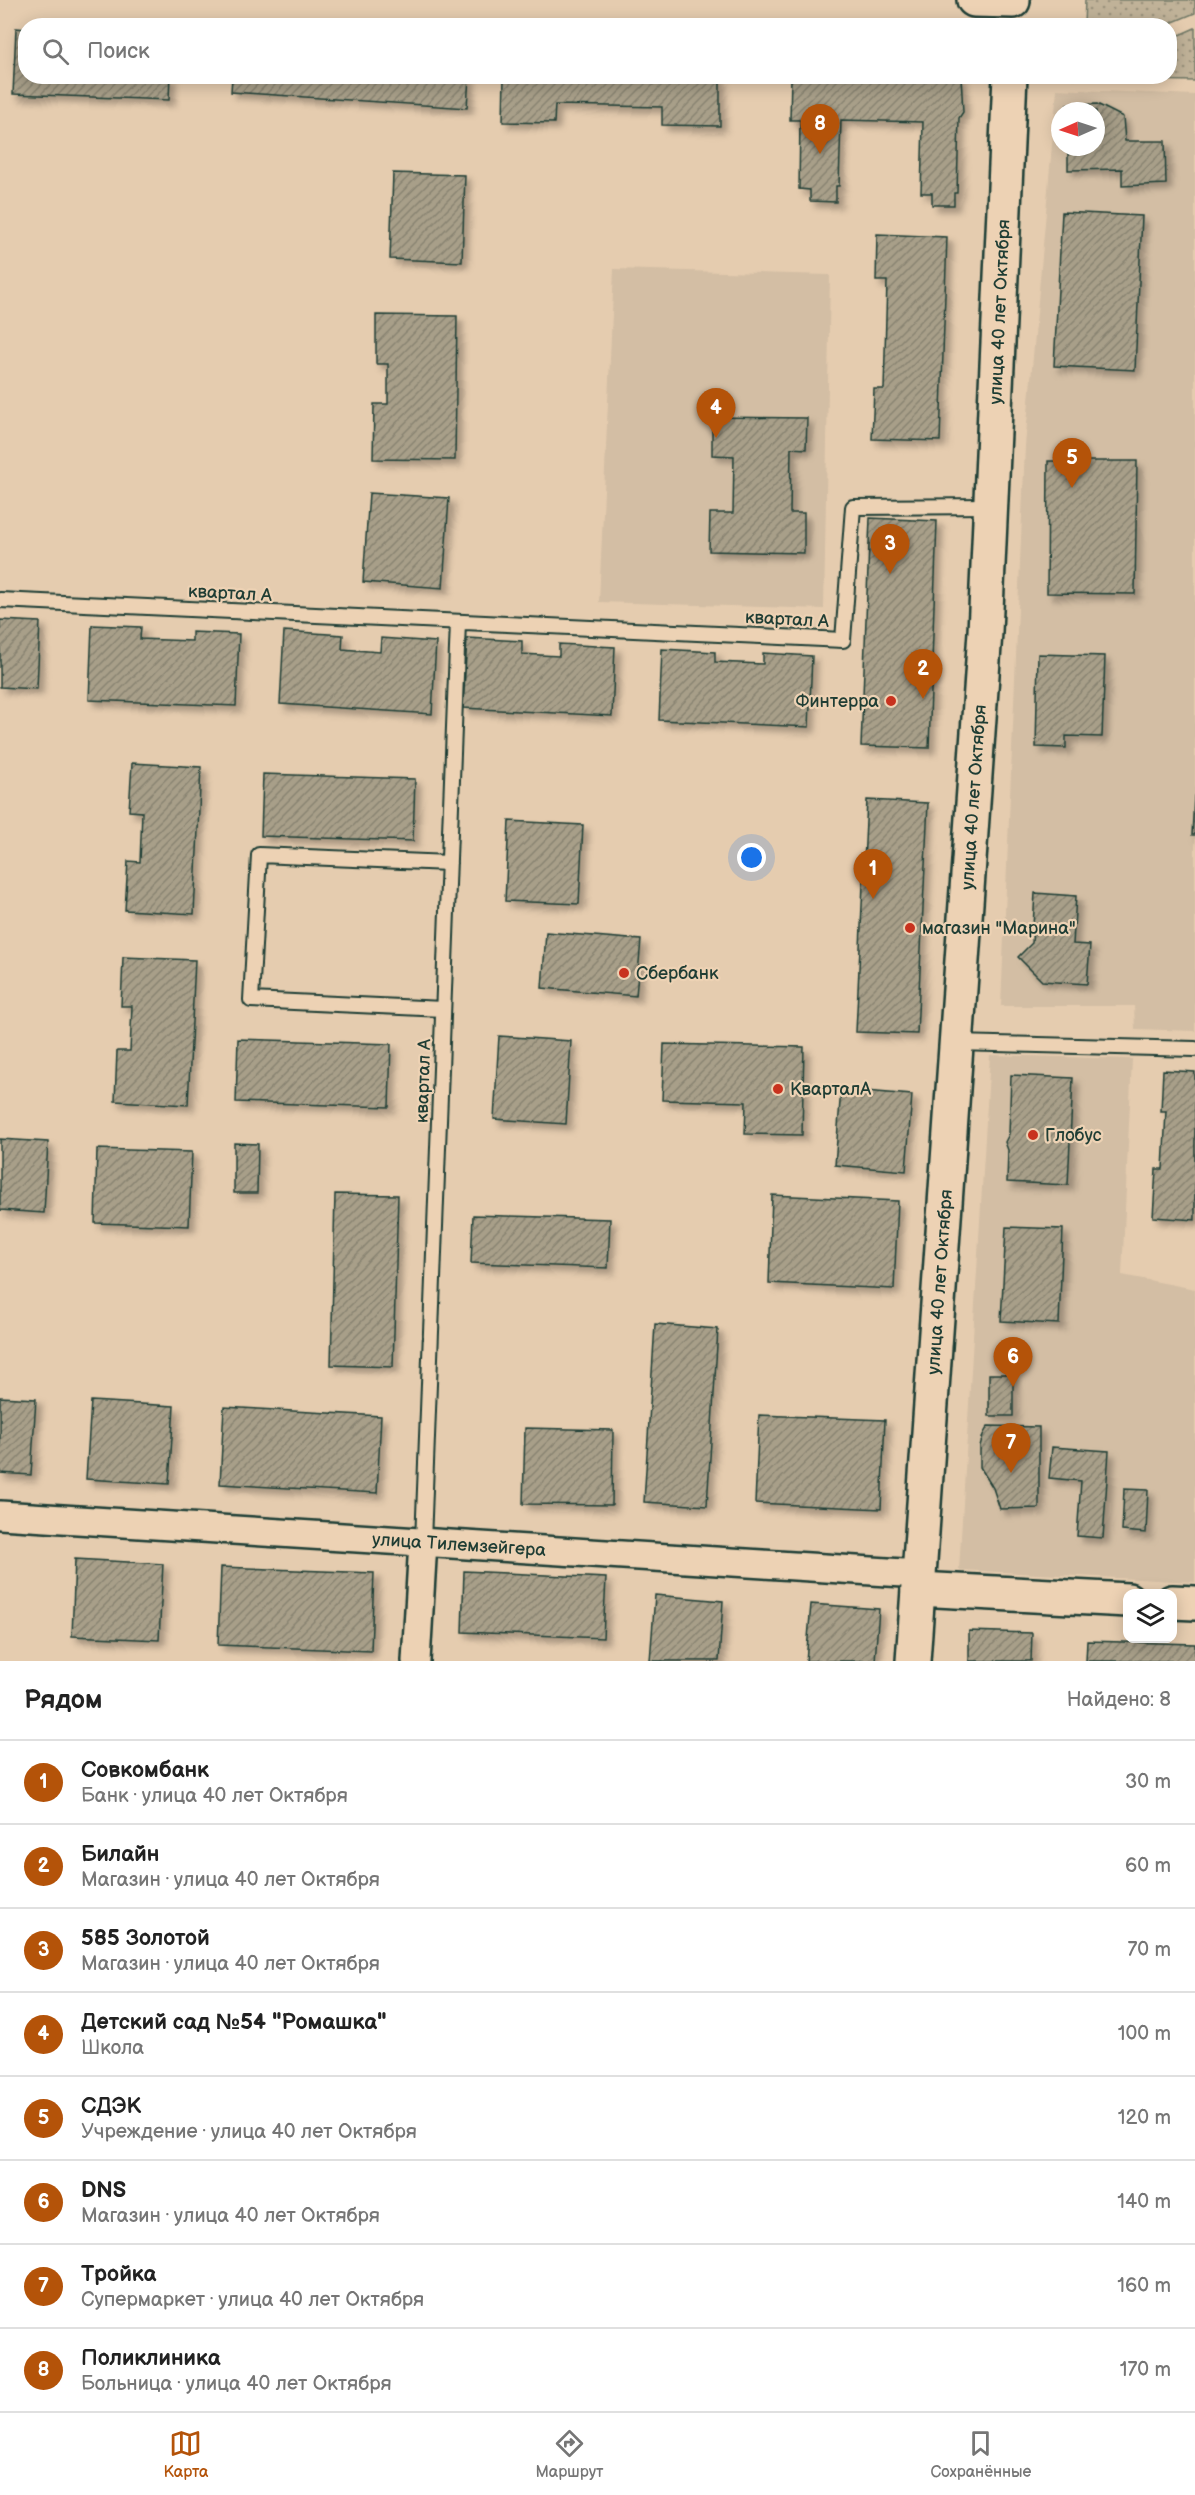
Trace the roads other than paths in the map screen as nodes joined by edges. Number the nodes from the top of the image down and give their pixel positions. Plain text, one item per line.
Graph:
1 (974, 0) edge
2 (1013, 9) edge
3 (1010, 84) edge
4 (990, 506) junction
5 (0, 600) edge
6 (458, 622) junction
7 (449, 863) junction
8 (443, 1009) junction
9 (956, 1043) junction
10 (1195, 1049) edge
11 (0, 1515) edge
12 (423, 1542) junction
13 (918, 1582) junction
14 (1123, 1600) edge
15 (1177, 1602) edge
16 (1195, 1603) edge
17 (416, 1661) edge
18 (913, 1661) edge

1 - 2 street
3 - 4 street, улица 40 лет Октября
4 - 6 lane, квартал А
4 - 9 street, улица 40 лет Октября
5 - 6 lane, квартал А
6 - 7 lane, квартал А
7 - 8 lane, квартал А
7 - 8 lane
8 - 12 lane, квартал А
9 - 10 lane
9 - 13 street, улица 40 лет Октября
11 - 12 street, улица Тилемзейгера
12 - 13 street, улица Тилемзейгера
12 - 17 street
13 - 14 street, улица Тилемзейгера
13 - 18 street, улица 40 лет Октября
15 - 16 street

